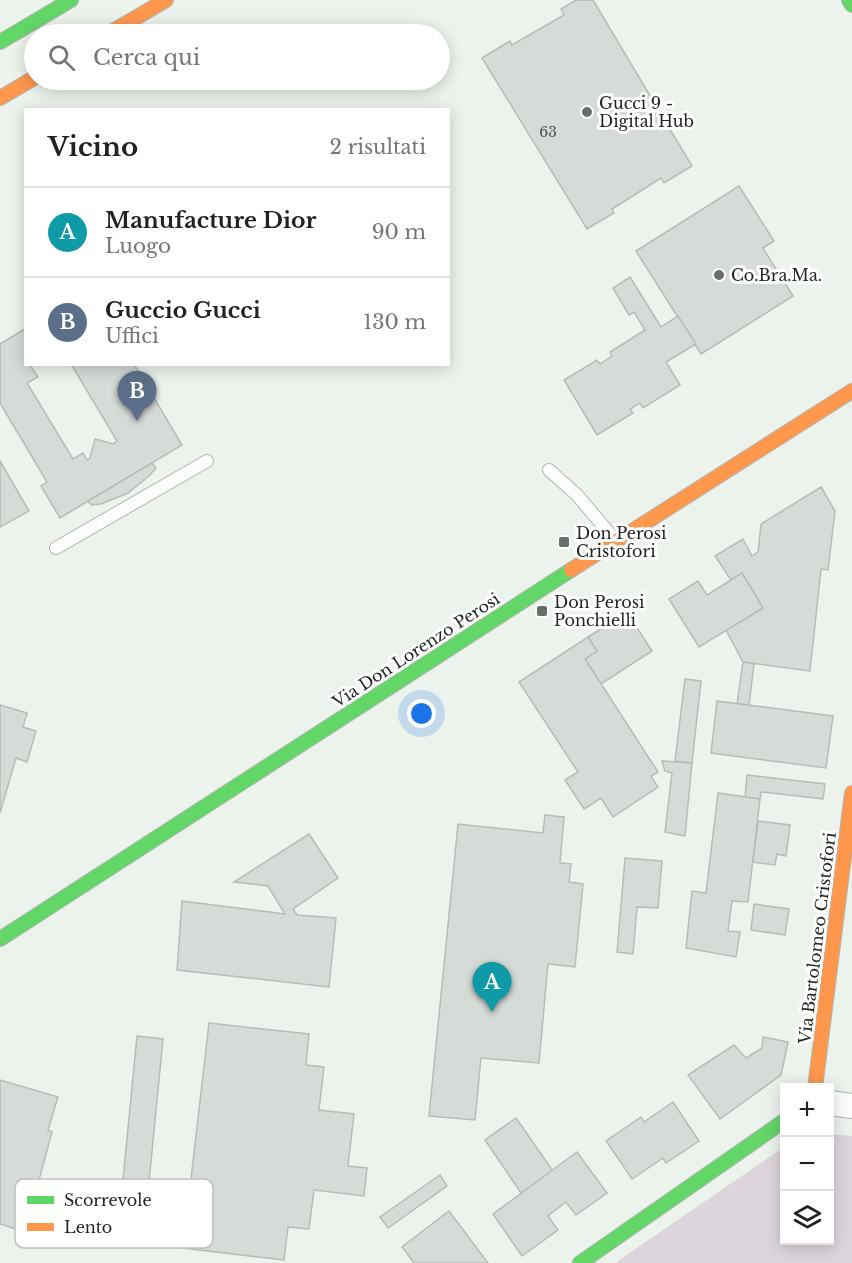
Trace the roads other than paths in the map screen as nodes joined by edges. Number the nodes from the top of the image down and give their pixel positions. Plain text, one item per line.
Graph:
1 (71, 0) edge
2 (166, 0) edge
3 (849, 0) edge
4 (852, 5) edge
5 (30, 24) edge
6 (125, 24) edge
7 (24, 28) edge
8 (0, 42) edge
9 (24, 84) edge
10 (0, 98) edge
11 (852, 392) edge
12 (207, 461) dead end
13 (549, 471) dead end
14 (616, 541) junction
15 (56, 548) dead end
16 (852, 793) edge
17 (0, 939) edge
18 (816, 1083) edge
19 (834, 1104) edge
20 (852, 1106) edge
21 (780, 1124) edge
22 (580, 1263) edge

1 - 5 main road
2 - 6 main road
3 - 4 main road
7 - 8 main road
9 - 10 main road
11 - 14 main road, Via Don Lorenzo Perosi
12 - 15 lane
13 - 14 lane
14 - 17 main road, Via Don Lorenzo Perosi
16 - 18 main road, Via Bartolomeo Cristofori
19 - 20 street
21 - 22 main road

